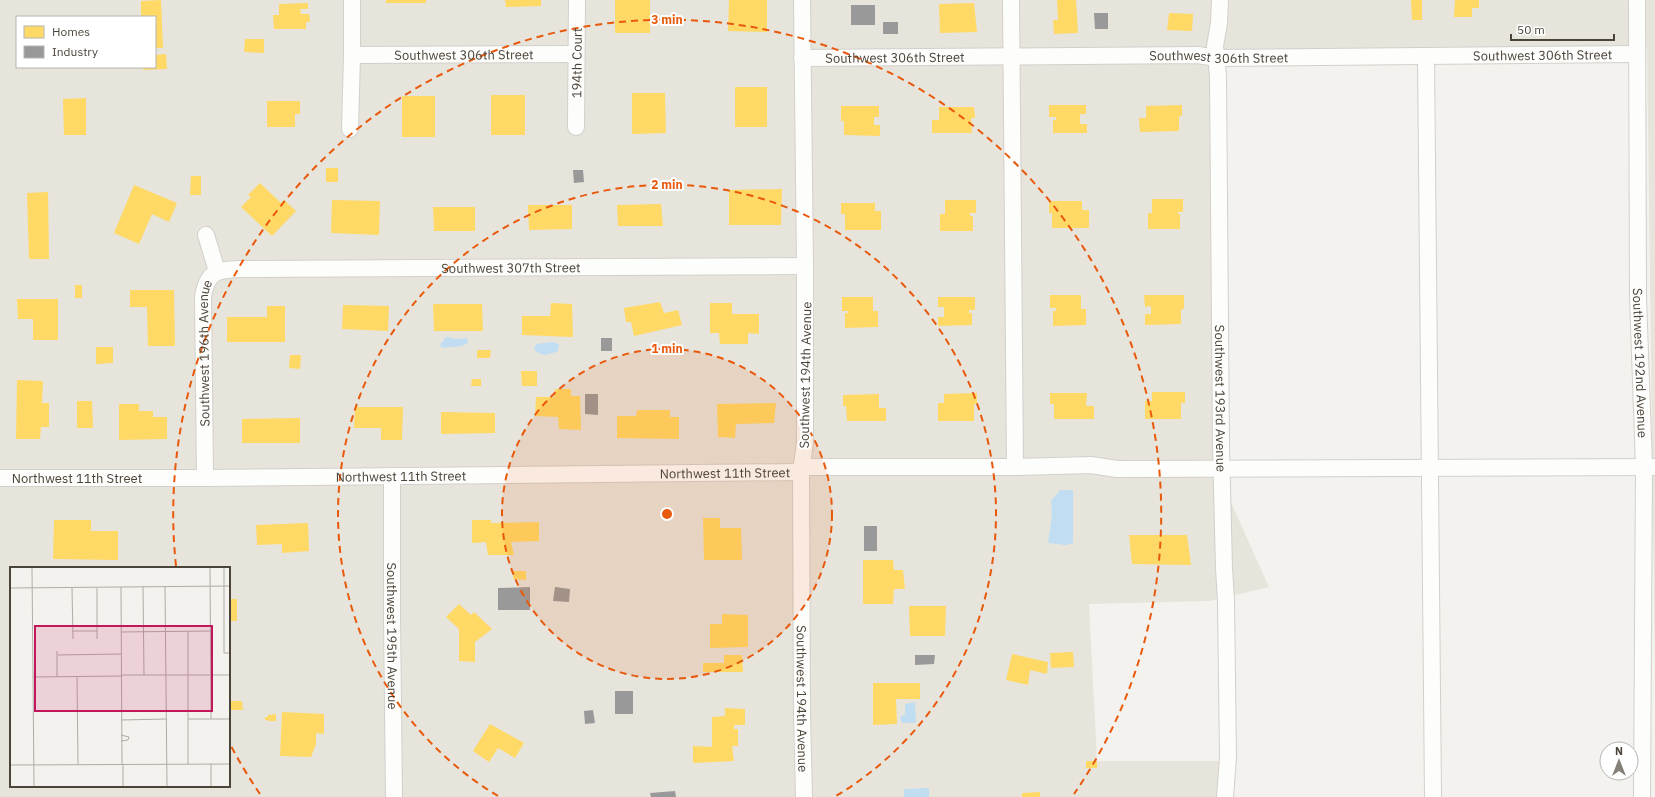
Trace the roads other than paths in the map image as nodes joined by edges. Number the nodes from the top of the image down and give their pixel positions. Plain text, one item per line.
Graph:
1 (352, 0) edge
2 (577, 0) edge
3 (802, 0) edge
4 (1011, 0) edge
5 (1220, 0) edge
6 (1636, 0) edge
7 (576, 54) junction
8 (1636, 54) junction
9 (352, 55) junction
10 (1426, 56) junction
11 (1011, 57) junction
12 (802, 58) junction
13 (1216, 58) junction
14 (576, 127) dead end
15 (350, 129) dead end
16 (206, 235) dead end
17 (806, 266) junction
18 (217, 271) junction
19 (1015, 467) junction
20 (1650, 467) edge
21 (1430, 468) junction
22 (802, 469) junction
23 (1221, 469) junction
24 (392, 476) junction
25 (0, 478) edge
26 (205, 478) junction
27 (394, 797) edge
28 (804, 797) edge
29 (1225, 797) edge
30 (1433, 797) edge
31 (1642, 797) edge

1 - 9 street
2 - 7 street, 194th Court
3 - 12 street, Southwest 194th Avenue
4 - 11 street
5 - 13 street, Southwest 193rd Avenue
6 - 8 street, Southwest 192nd Avenue
7 - 9 street, Southwest 306th Street
7 - 14 street, 194th Court
8 - 10 street, Southwest 306th Street
8 - 20 street, Southwest 192nd Avenue
9 - 15 street
10 - 13 street, Southwest 306th Street
10 - 21 street
11 - 12 street, Southwest 306th Street
11 - 13 street, Southwest 306th Street
11 - 19 street
12 - 17 street, Southwest 194th Avenue
13 - 23 street, Southwest 193rd Avenue
16 - 18 street, Southwest 196th Avenue
17 - 18 street, Southwest 307th Street
17 - 22 street, Southwest 194th Avenue
18 - 26 street, Southwest 196th Avenue
19 - 22 street, Northwest 11th Street
19 - 23 street, Northwest 11th Street
20 - 21 street, Northwest 11th Street
20 - 31 street, Southwest 192nd Avenue
21 - 23 street, Northwest 11th Street
21 - 30 street
22 - 24 street, Northwest 11th Street
22 - 28 street, Southwest 194th Avenue
23 - 29 street, Southwest 193rd Avenue
24 - 26 street, Northwest 11th Street
24 - 27 street, Southwest 195th Avenue
25 - 26 street, Northwest 11th Street

